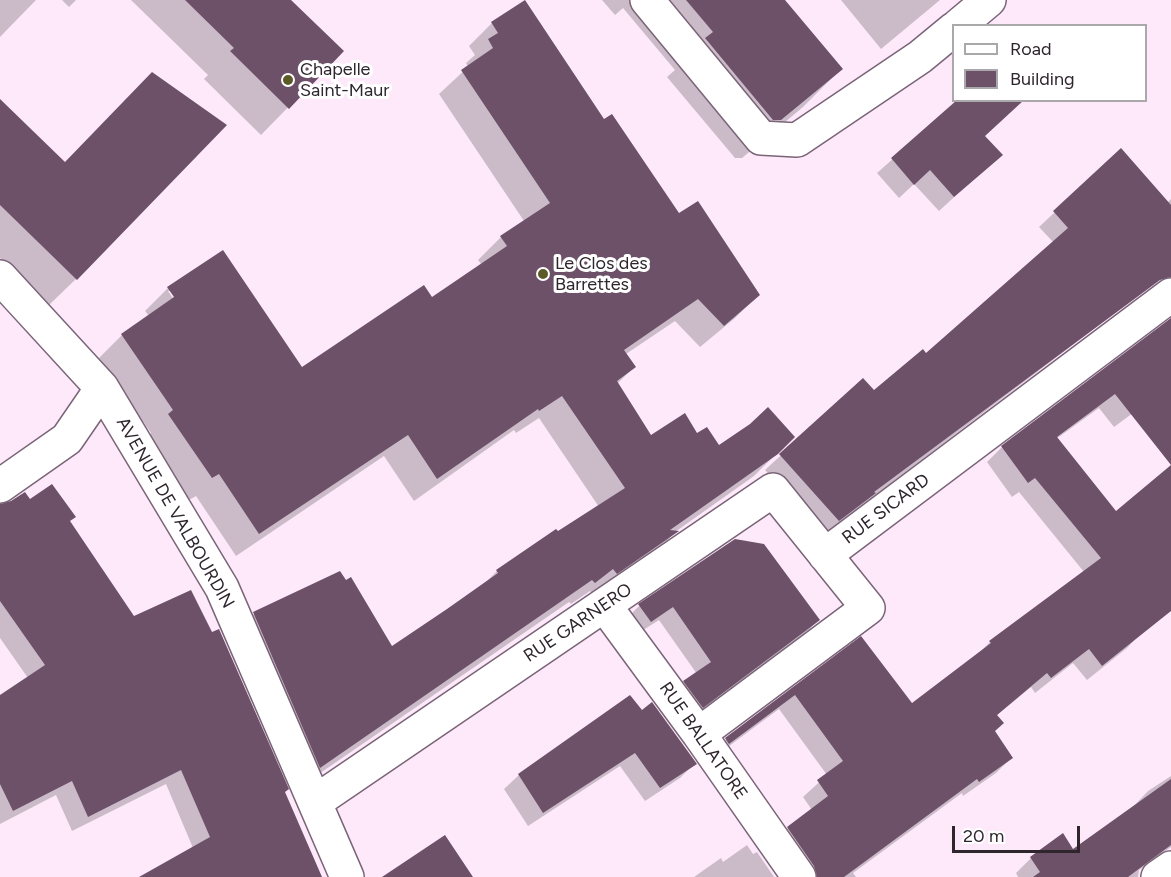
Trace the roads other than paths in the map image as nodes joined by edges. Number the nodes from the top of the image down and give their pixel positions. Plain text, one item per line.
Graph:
1 (647, 0) edge
2 (989, 0) edge
3 (960, 24) edge
4 (952, 31) edge
5 (0, 277) edge
6 (1171, 295) edge
7 (102, 388) junction
8 (0, 486) edge
9 (825, 555) junction
10 (605, 606) junction
11 (699, 734) junction
12 (315, 802) junction
13 (1171, 868) edge
14 (792, 875) edge
15 (347, 877) edge
16 (1158, 877) edge

1 - 4 street
2 - 3 street
5 - 7 street, AVENUE DE VALBOURDIN
6 - 9 street, RUE SICARD
7 - 8 street
7 - 12 street, AVENUE DE VALBOURDIN
9 - 10 street, RUE GARNERO
9 - 11 street, RUE SICARD
10 - 11 street, RUE BALLATORE
10 - 12 street, RUE GARNERO
11 - 14 street, RUE BALLATORE
12 - 15 street, AVENUE DE VALBOURDIN
13 - 16 street

